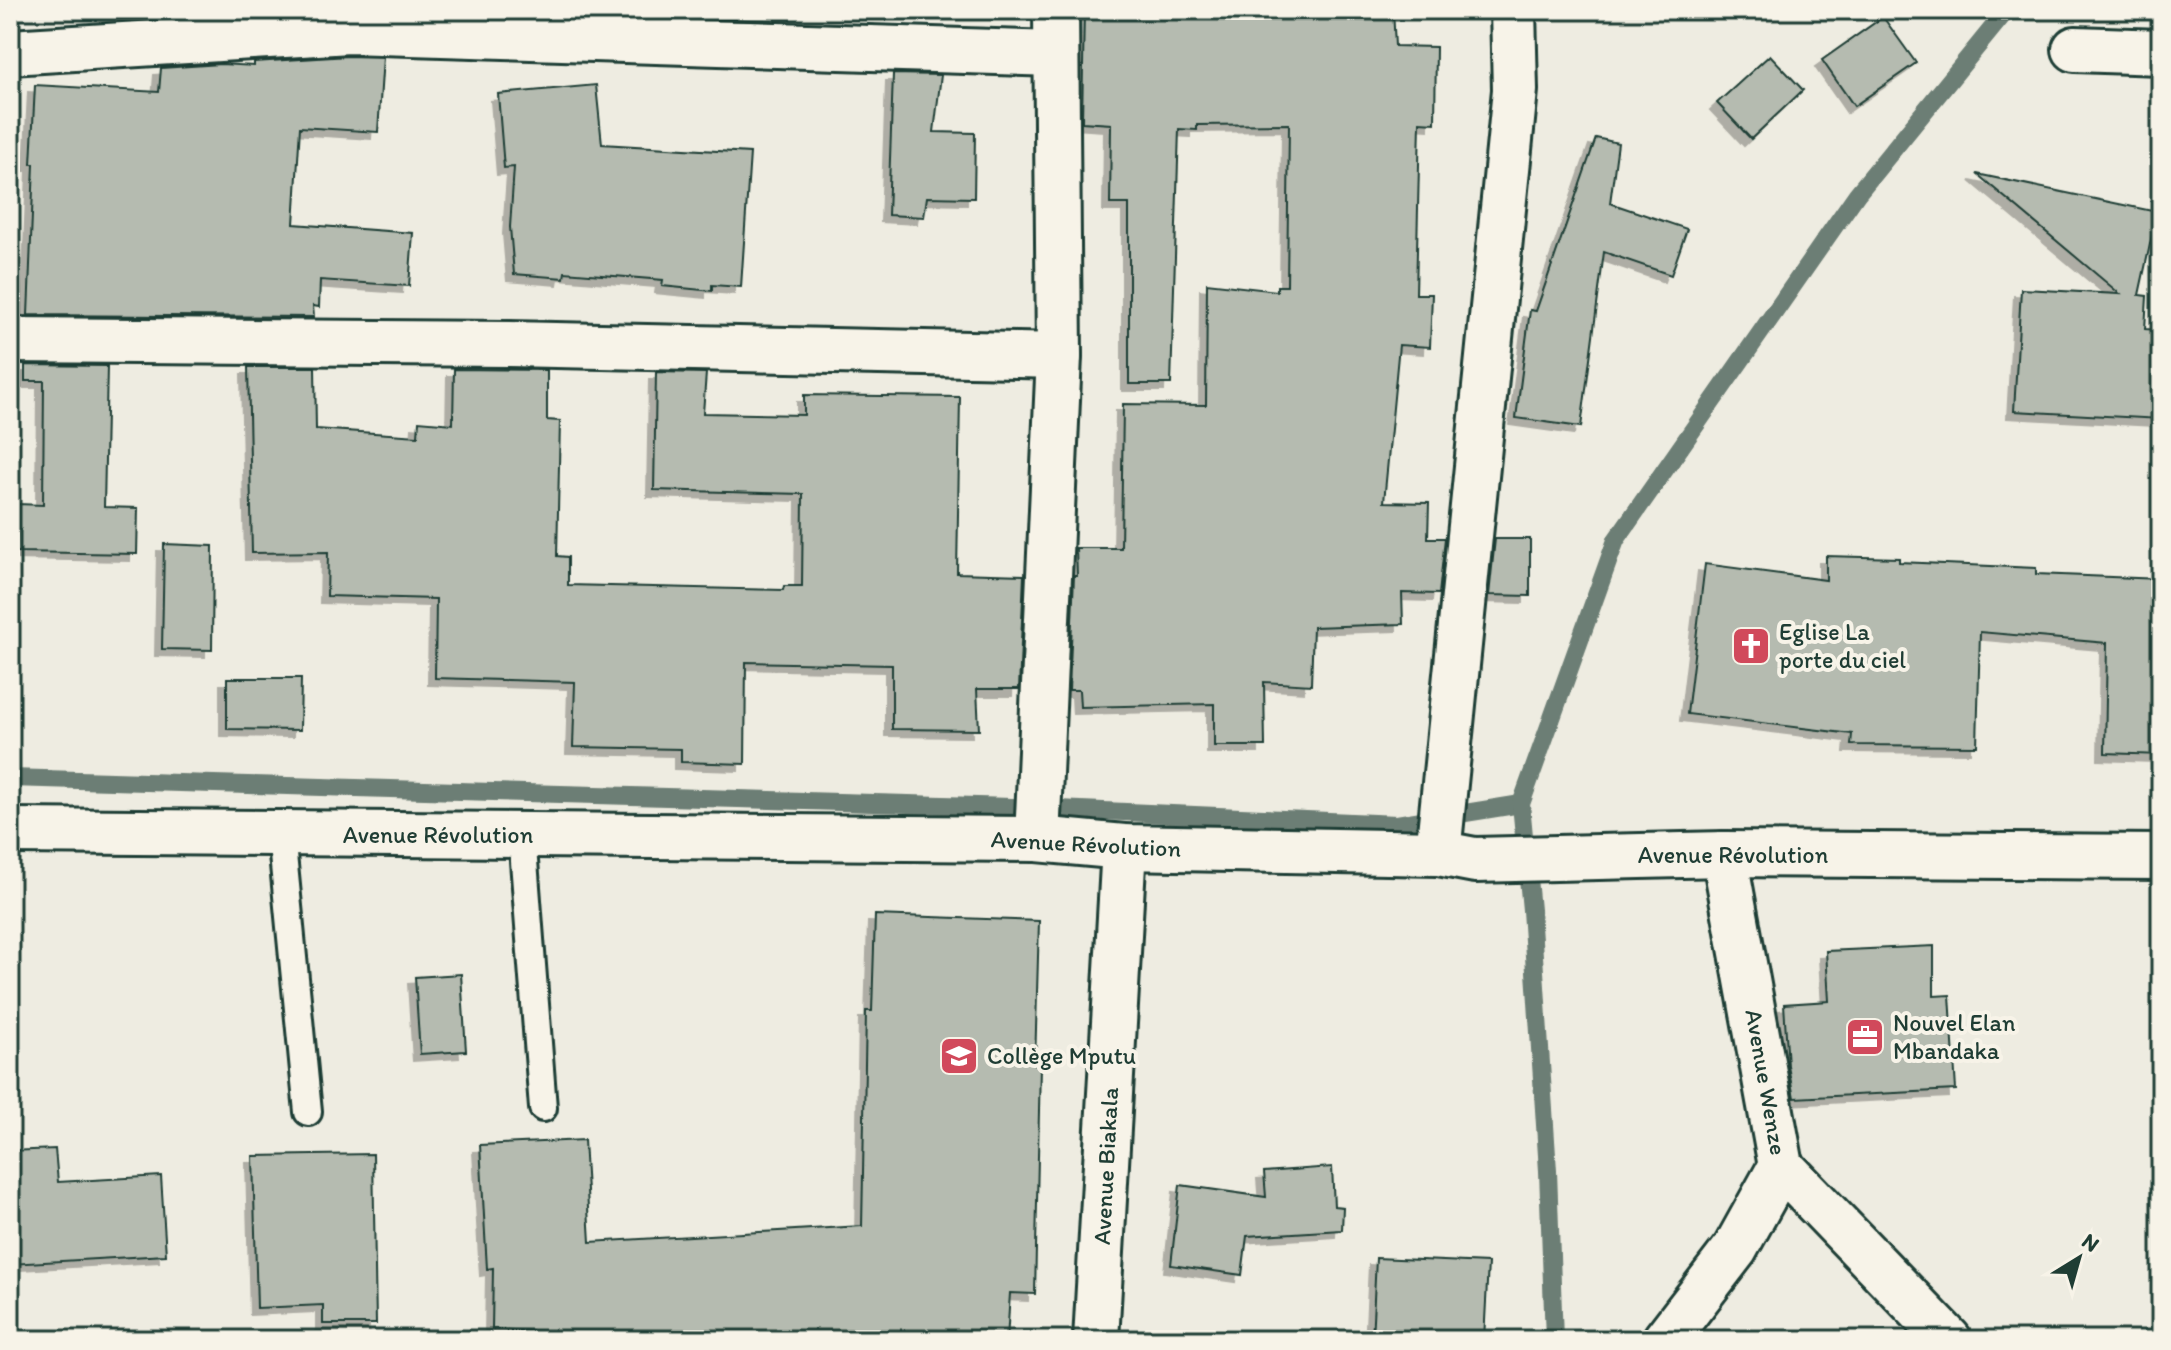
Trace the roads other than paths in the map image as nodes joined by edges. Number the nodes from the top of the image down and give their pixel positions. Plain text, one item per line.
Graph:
1 (1056, 10) edge
2 (1513, 10) edge
3 (2075, 49) dead end
4 (10, 52) edge
5 (2161, 52) edge
6 (1056, 54) junction
7 (10, 340) edge
8 (1059, 356) junction
9 (10, 831) edge
10 (281, 834) junction
11 (522, 835) junction
12 (1037, 839) junction
13 (1124, 847) junction
14 (1724, 854) junction
15 (1456, 857) junction
16 (2161, 857) edge
17 (543, 1108) dead end
18 (308, 1112) dead end
19 (1781, 1166) junction
20 (1096, 1340) edge
21 (1665, 1340) edge
22 (1949, 1340) edge

1 - 6 street
2 - 15 street
3 - 5 street
4 - 6 street
6 - 8 street
7 - 8 street
8 - 12 street
9 - 10 street, Avenue Révolution
10 - 11 street, Avenue Révolution
10 - 18 lane
11 - 12 street, Avenue Révolution
11 - 17 lane
12 - 13 street, Avenue Révolution
13 - 15 street, Avenue Révolution
13 - 20 street, Avenue Biakala
14 - 15 street, Avenue Révolution
14 - 16 street, Avenue Révolution
14 - 19 street, Avenue Wenze
19 - 21 street
19 - 22 street, Avenue Wenze

